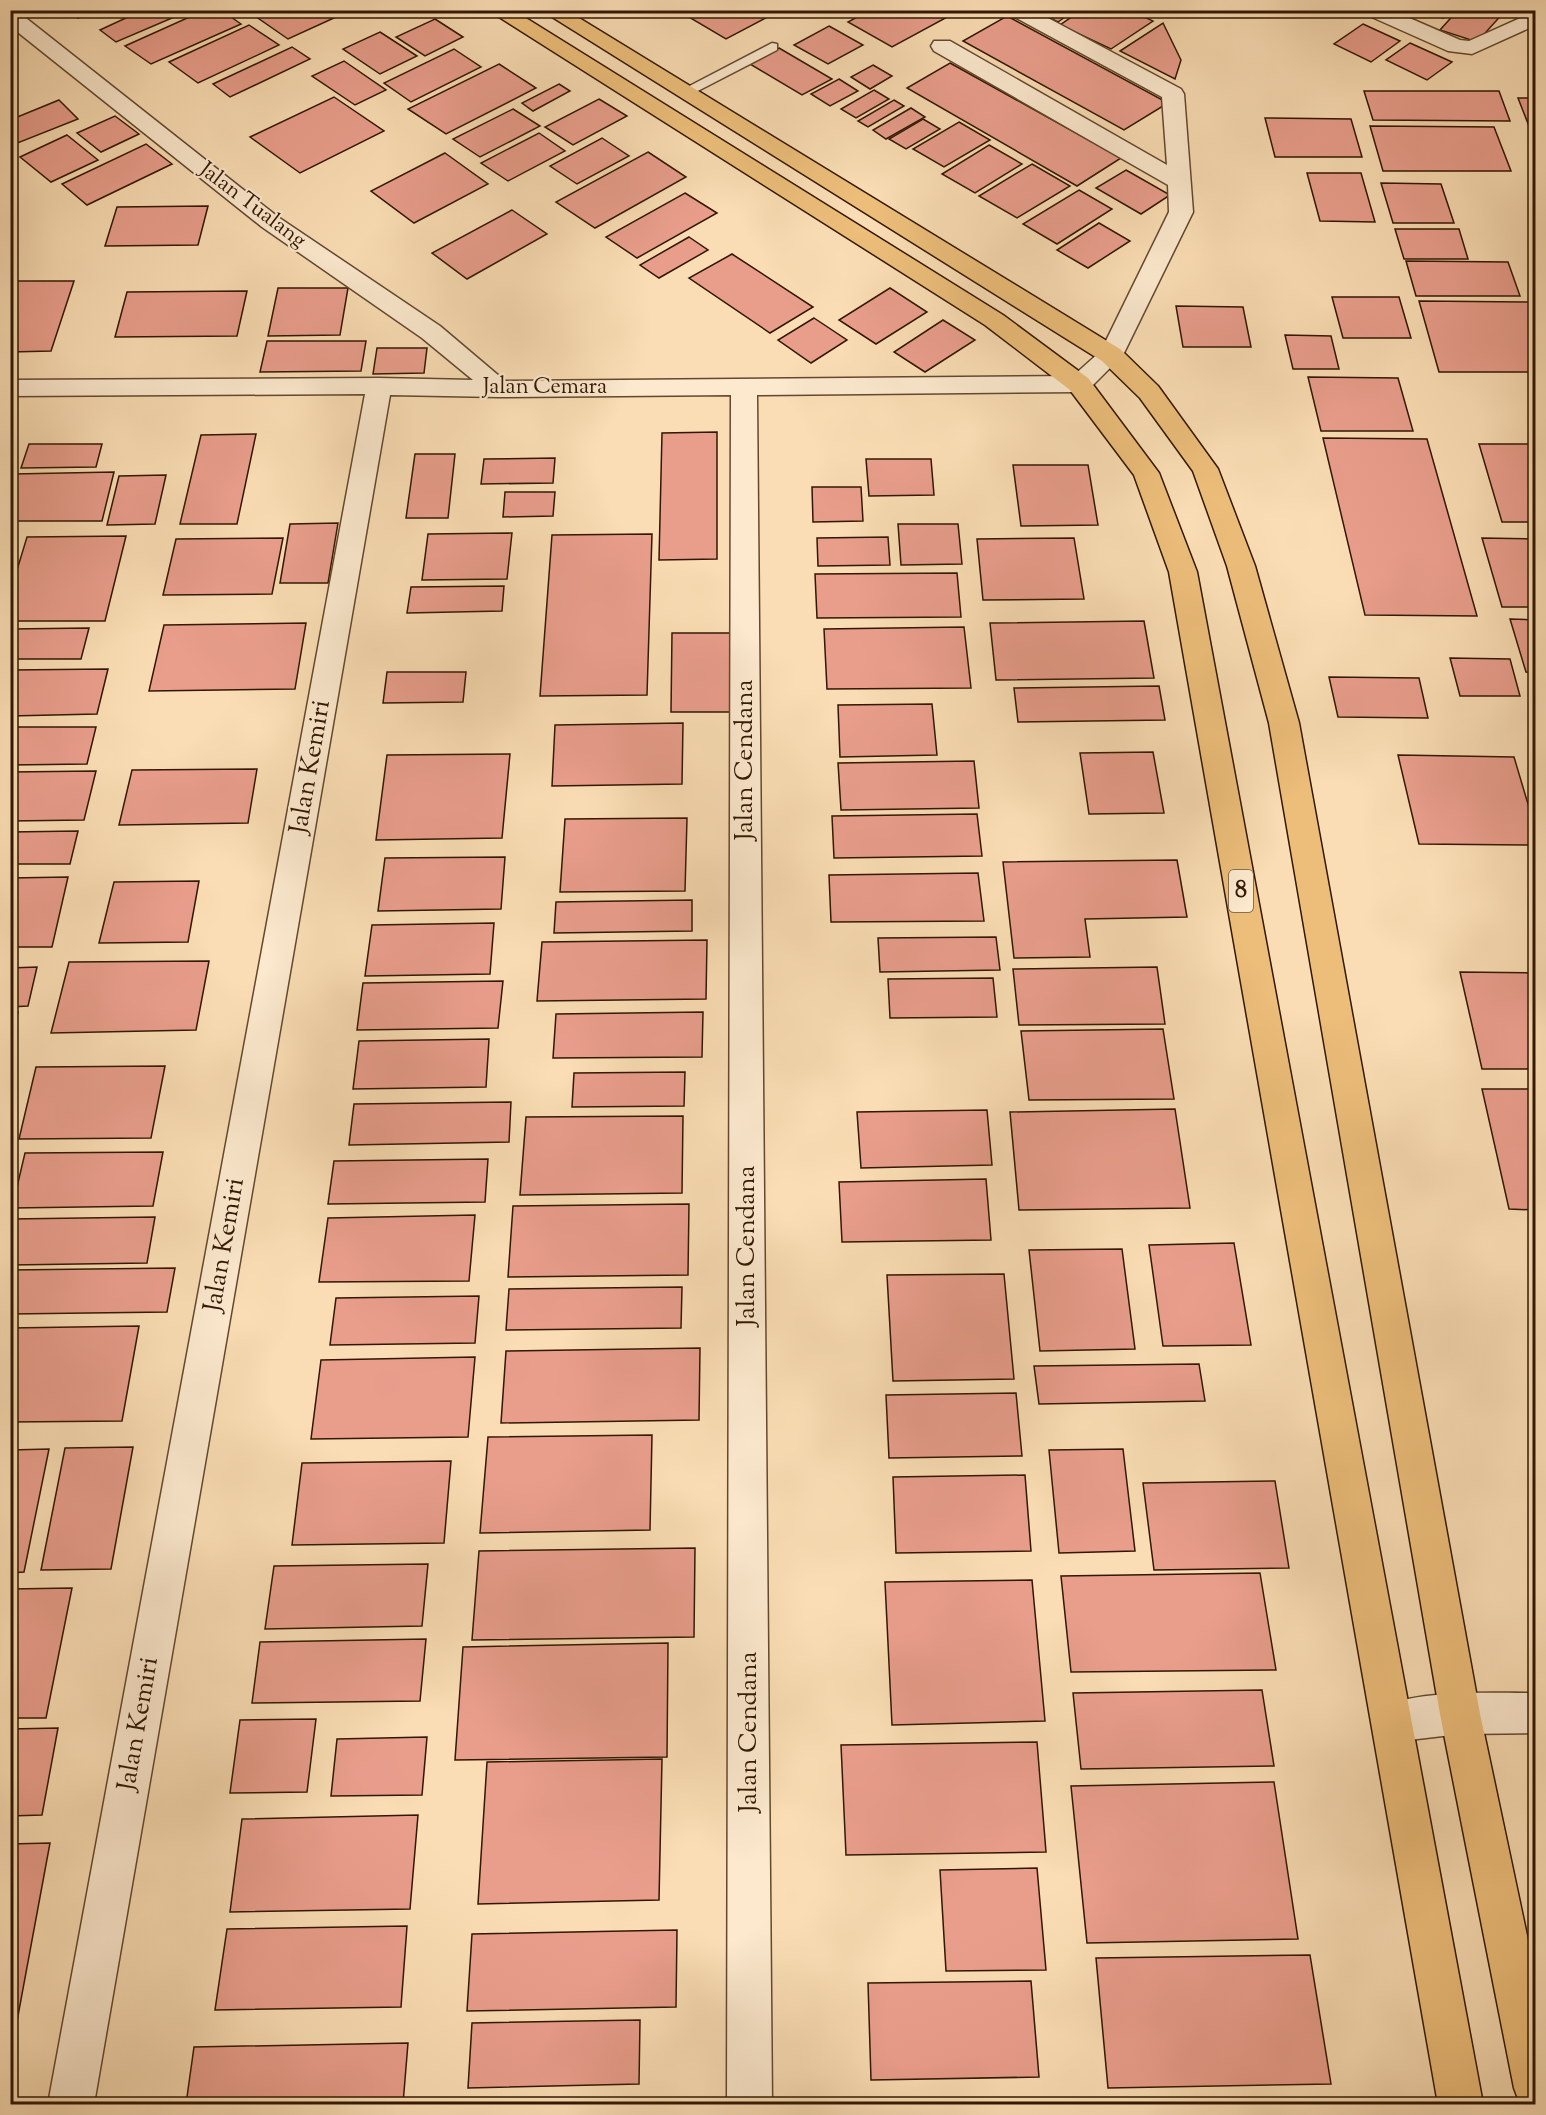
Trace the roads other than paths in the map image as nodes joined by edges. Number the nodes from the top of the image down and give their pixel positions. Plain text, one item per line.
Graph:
1 (498, 10) edge
2 (551, 10) edge
3 (1016, 10) edge
4 (1372, 10) edge
5 (10, 15) edge
6 (1536, 17) edge
7 (942, 46) dead end
8 (772, 47) dead end
9 (685, 92) junction
10 (1179, 182) junction
11 (1111, 355) junction
12 (1079, 384) junction
13 (380, 386) junction
14 (744, 387) junction
15 (10, 388) edge
16 (499, 389) junction
17 (1536, 1713) edge
18 (1460, 1714) junction
19 (1392, 1722) junction
20 (1536, 2088) edge
21 (71, 2104) edge
22 (750, 2104) edge
23 (1461, 2104) edge

1 - 12 highway, 8
2 - 9 highway
3 - 10 street
4 - 6 street
5 - 16 street, Jalan Tualang
7 - 10 street
8 - 9 lane
9 - 11 highway
10 - 11 street
11 - 12 street
11 - 18 highway
12 - 14 street, Jalan Cemara
12 - 19 highway, 8
13 - 15 street, Jalan Cemara
13 - 16 street, Jalan Cemara
13 - 21 street, Jalan Kemiri
14 - 16 street, Jalan Cemara
14 - 22 street, Jalan Cendana
17 - 18 street
18 - 19 street
18 - 20 highway
19 - 23 highway, 8

